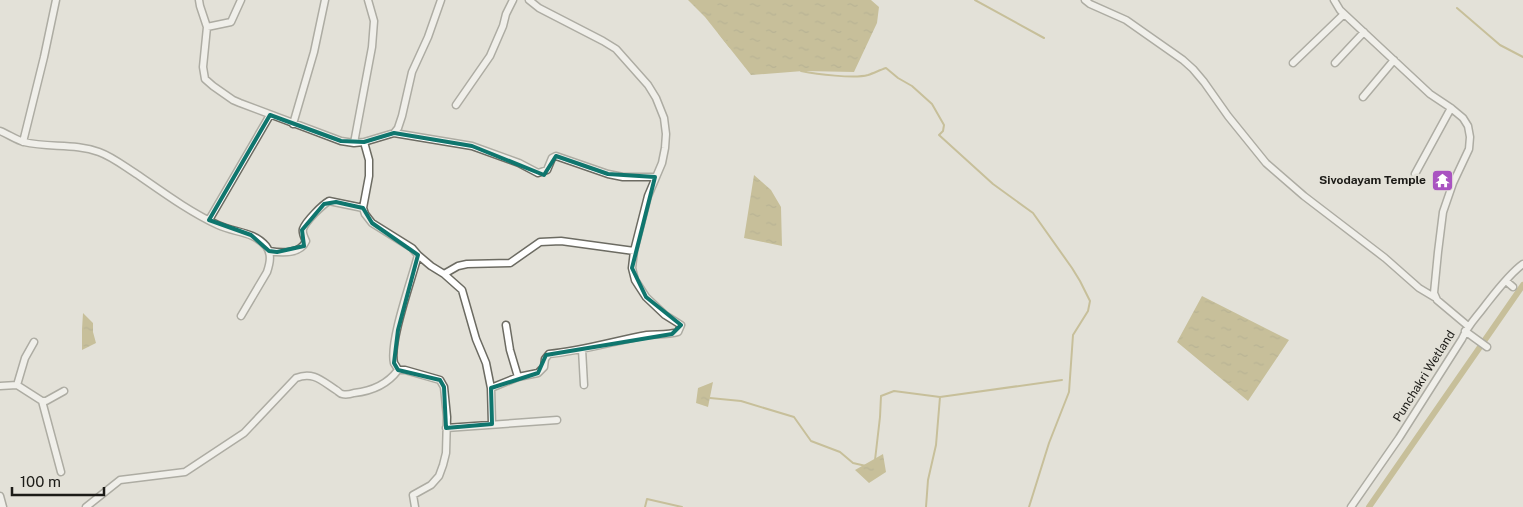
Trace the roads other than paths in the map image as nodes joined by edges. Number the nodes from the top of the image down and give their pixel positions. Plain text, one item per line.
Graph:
1 (56, 0) edge
2 (199, 0) edge
3 (241, 0) edge
4 (325, 0) edge
5 (368, 0) edge
6 (441, 0) edge
7 (514, 0) edge
8 (529, 0) edge
9 (1085, 0) edge
10 (1334, 0) edge
11 (1344, 14) junction
12 (208, 28) junction
13 (1364, 32) junction
14 (1394, 60) junction
15 (1293, 63) dead end
16 (1335, 63) dead end
17 (1363, 97) dead end
18 (456, 105) dead end
19 (1451, 108) junction
20 (270, 115) junction
21 (292, 124) junction
22 (0, 131) edge
23 (394, 133) junction
24 (23, 142) junction
25 (364, 142) junction
26 (354, 143) junction
27 (1415, 174) dead end
28 (655, 178) junction
29 (363, 208) junction
30 (210, 220) junction
31 (269, 251) junction
32 (634, 251) junction
33 (418, 255) junction
34 (1523, 264) edge
35 (444, 274) junction
36 (1506, 281) junction
37 (1513, 287) dead end
38 (1434, 297) junction
39 (241, 316) dead end
40 (506, 325) dead end
41 (1466, 329) junction
42 (34, 342) dead end
43 (1487, 347) dead end
44 (582, 349) junction
45 (398, 370) junction
46 (518, 377) junction
47 (17, 385) junction
48 (584, 385) dead end
49 (0, 386) edge
50 (491, 388) junction
51 (64, 391) dead end
52 (42, 401) junction
53 (557, 420) dead end
54 (492, 424) junction
55 (446, 428) junction
56 (61, 472) dead end
57 (0, 496) edge
58 (3, 507) edge
59 (86, 507) edge
60 (415, 507) edge
61 (1351, 507) edge

1 - 24 street
2 - 12 street
3 - 12 street
4 - 21 street
5 - 26 street
6 - 23 street
7 - 18 street
8 - 28 street
9 - 38 street
10 - 11 street
11 - 13 street
11 - 15 street
12 - 20 street
13 - 14 street
13 - 16 street
14 - 17 street
14 - 19 street
19 - 27 street
19 - 38 street
20 - 21 street
20 - 30 street
21 - 26 street
22 - 24 street
23 - 25 street
23 - 28 street
24 - 30 street
25 - 26 street
25 - 29 street
28 - 32 street
29 - 31 street
29 - 33 street
30 - 31 street
31 - 39 street
32 - 35 street
32 - 44 street
33 - 35 street
33 - 45 street
34 - 36 street, Punchakri Wetland
35 - 50 street
36 - 37 street
36 - 41 street, Punchakri Wetland
38 - 41 street
40 - 46 street
41 - 43 street
41 - 61 street, Punchakri Wetland
42 - 47 street
44 - 46 street
44 - 48 street
45 - 55 street
45 - 59 street
46 - 50 street
47 - 49 street
47 - 52 street
50 - 54 street
51 - 52 street
52 - 56 street
53 - 54 street
54 - 55 street
55 - 60 street
57 - 58 street

